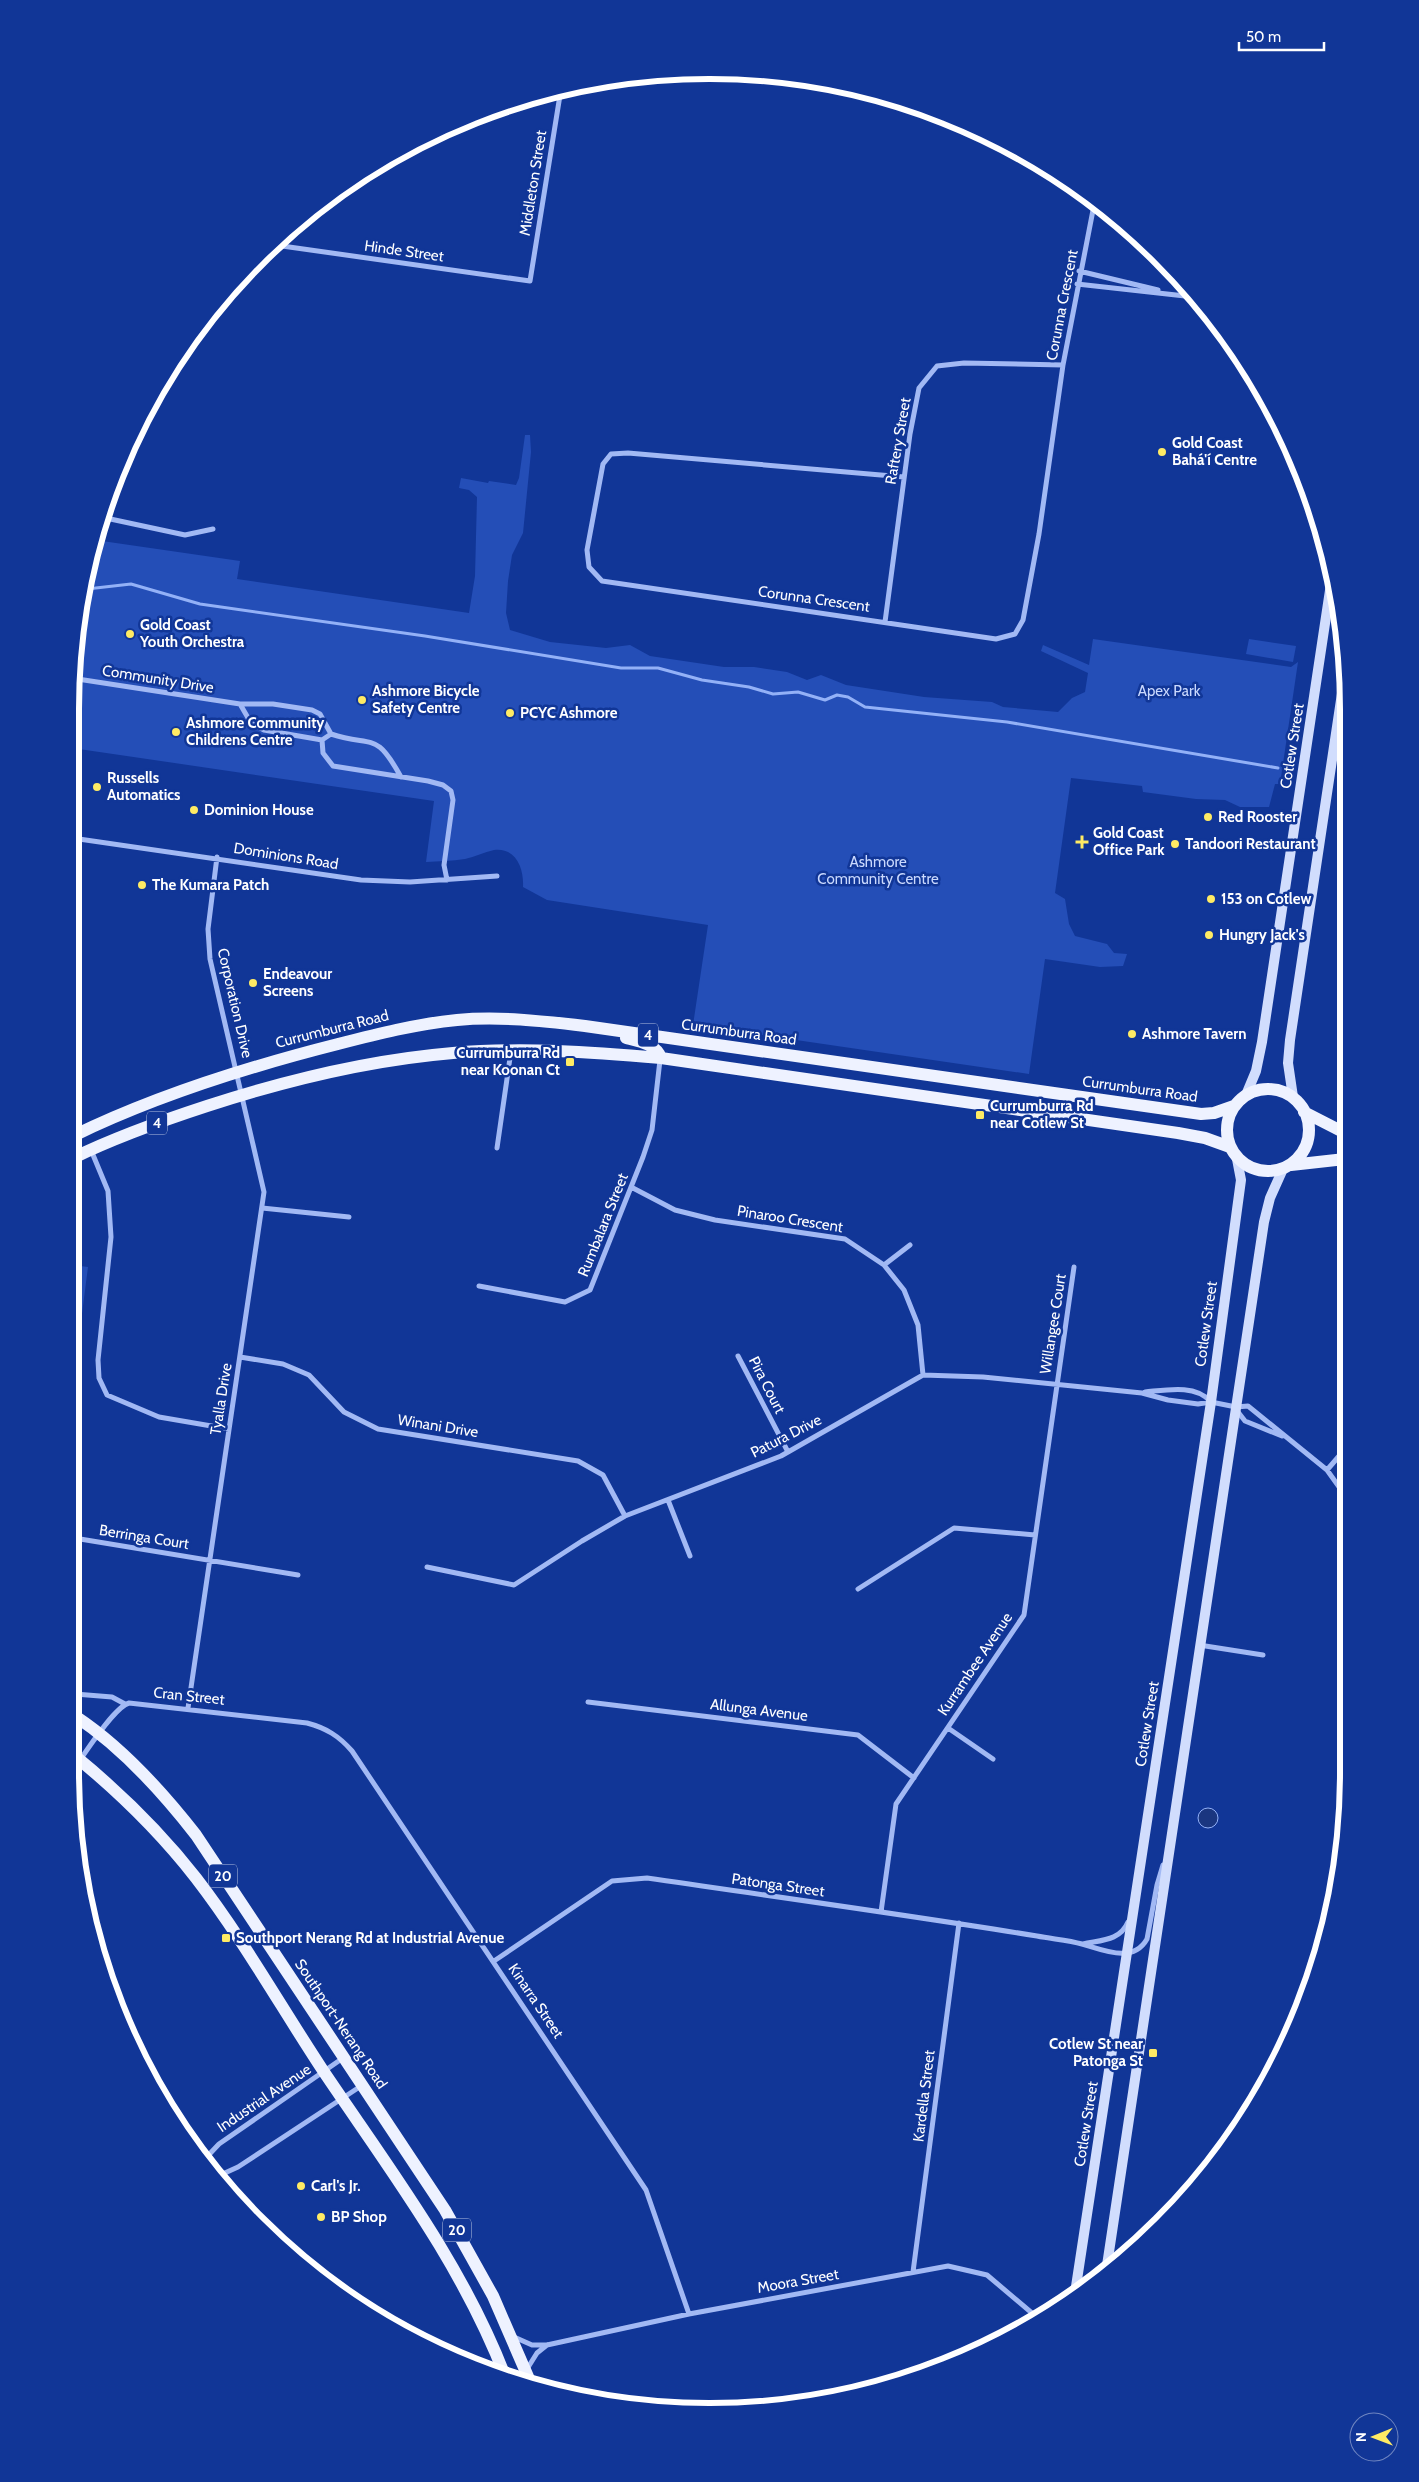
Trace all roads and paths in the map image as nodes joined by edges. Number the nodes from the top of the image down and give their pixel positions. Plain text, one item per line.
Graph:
1 (560, 97) edge
2 (1093, 209) edge
3 (283, 245) edge
4 (1079, 271) junction
5 (530, 281) joint
6 (1077, 284) junction
7 (1166, 293) junction
8 (1185, 296) edge
9 (1063, 365) junction
10 (904, 477) junction
11 (108, 519) edge
12 (214, 529) dead end
13 (1329, 594) edge
14 (884, 622) junction
15 (80, 679) edge
16 (240, 704) junction
17 (1340, 707) edge
18 (331, 734) junction
19 (322, 740) junction
20 (401, 777) junction
21 (79, 839) edge
22 (217, 857) junction
23 (497, 876) dead end
24 (447, 880) junction
25 (585, 1026) junction
26 (511, 1051) junction
27 (661, 1058) junction
28 (238, 1072) junction
29 (243, 1094) junction
30 (1246, 1095) junction
31 (1293, 1097) junction
32 (1234, 1106) junction
33 (1304, 1112) junction
34 (1340, 1130) edge
35 (79, 1133) edge
36 (497, 1148) dead end
37 (1230, 1148) junction
38 (91, 1149) junction
39 (79, 1155) edge
40 (1237, 1159) junction
41 (1340, 1161) edge
42 (1287, 1167) junction
43 (631, 1187) junction
44 (262, 1208) junction
45 (349, 1217) dead end
46 (910, 1245) dead end
47 (884, 1265) junction
48 (1074, 1267) dead end
49 (479, 1286) dead end
50 (738, 1356) dead end
51 (240, 1357) junction
52 (923, 1375) junction
53 (1056, 1385) junction
54 (1142, 1393) junction
55 (1211, 1402) junction
56 (1236, 1407) junction
57 (229, 1429) junction
58 (1291, 1440) junction
59 (788, 1452) junction
60 (1340, 1455) edge
61 (1327, 1470) junction
62 (1340, 1489) edge
63 (668, 1500) junction
64 (625, 1516) junction
65 (1035, 1535) junction
66 (79, 1539) edge
67 (690, 1556) dead end
68 (210, 1560) junction
69 (427, 1567) dead end
70 (298, 1575) dead end
71 (858, 1589) dead end
72 (1199, 1645) junction
73 (1263, 1655) dead end
74 (79, 1694) edge
75 (588, 1702) dead end
76 (125, 1704) junction
77 (188, 1708) junction
78 (79, 1719) edge
79 (322, 1727) joint
80 (948, 1728) junction
81 (99, 1732) junction
82 (79, 1756) edge
83 (993, 1759) dead end
84 (79, 1760) edge
85 (914, 1778) junction
86 (1169, 1845) junction
87 (1135, 1906) junction
88 (881, 1912) junction
89 (959, 1923) junction
90 (1082, 1944) junction
91 (1127, 1954) junction
92 (494, 1961) junction
93 (344, 2058) junction
94 (324, 2072) junction
95 (362, 2086) junction
96 (342, 2098) junction
97 (208, 2155) edge
98 (223, 2174) edge
99 (1108, 2261) edge
100 (913, 2272) junction
101 (1076, 2285) edge
102 (689, 2314) junction
103 (1033, 2314) edge
104 (511, 2336) junction
105 (547, 2345) junction
106 (502, 2368) edge
107 (526, 2371) junction
108 (528, 2377) edge

1 - 5 street, Middleton Street
2 - 4 street, Corunna Crescent
3 - 5 street, Hinde Street
4 - 6 street, Corunna Crescent
4 - 7 street
6 - 7 street
6 - 9 street, Corunna Crescent
7 - 8 street
9 - 10 street, Raftery Street
9 - 14 street, Corunna Crescent
10 - 14 street, Raftery Street
10 - 14 street, Corunna Crescent
11 - 12 street
13 - 30 main road, Cotlew Street
15 - 16 street, Community Drive
16 - 18 street, Community Drive
16 - 19 street
17 - 31 main road
18 - 19 street
18 - 20 street
19 - 20 street
20 - 24 street
21 - 22 street, Dominions Road
22 - 24 street, Dominions Road
22 - 28 street, Corporation Drive
23 - 24 street, Dominions Road
25 - 27 main road
25 - 28 main road, Currumburra Road / 4
25 - 32 main road, Currumburra Road / 4
26 - 27 main road, 4
26 - 29 main road, 4
26 - 36 street
27 - 37 main road, 4
27 - 43 street, Rumbalara Street
28 - 29 street, Corporation Drive
28 - 35 main road, Currumburra Road / 4
29 - 38 main road, 4
29 - 44 street, Tyalla Drive
30 - 31 main road, 4
30 - 32 main road, 4
31 - 33 main road
32 - 37 main road, 4
33 - 34 main road
33 - 42 main road
37 - 40 main road, 4
38 - 39 main road, 4
38 - 57 street
40 - 42 main road
40 - 55 main road, Cotlew Street
41 - 42 main road
42 - 56 main road
43 - 47 street, Pinaroo Crescent
43 - 49 street, Rumbalara Street
44 - 45 street
44 - 51 street, Tyalla Drive
46 - 47 street
47 - 52 street, Pinaroo Crescent
48 - 53 street, Willangee Court
50 - 59 street, Pira Court
51 - 57 street, Tyalla Drive
51 - 64 street, Winani Drive
52 - 53 street
52 - 59 street, Patura Drive
53 - 54 street
53 - 65 street, Kurrambee Avenue
54 - 55 street
54 - 55 street
55 - 56 street
55 - 87 main road, Cotlew Street
56 - 58 street
56 - 58 street
56 - 72 main road
57 - 68 street, Tyalla Drive
58 - 61 street
59 - 63 street, Patura Drive
60 - 61 street
61 - 62 street
63 - 64 street, Patura Drive
63 - 67 street
64 - 69 street, Patura Drive
65 - 71 street
65 - 80 street, Kurrambee Avenue
66 - 68 street, Berringa Court
68 - 70 street, Berringa Court
68 - 77 street, Tyalla Drive
72 - 73 street
72 - 86 main road
74 - 76 street, Cran Street
75 - 85 street, Allunga Avenue
76 - 77 street, Cran Street
76 - 81 street
77 - 79 street, Cran Street
78 - 81 main road, Southport-Nerang Road / 20
79 - 92 street, Kinarra Street
80 - 83 street
80 - 85 street, Kurrambee Avenue
81 - 82 street
81 - 93 main road, Southport-Nerang Road / 20
84 - 94 main road, 20
85 - 88 street, Kurrambee Avenue
86 - 91 street
86 - 99 main road
87 - 90 street, Patonga Street
87 - 91 main road, Cotlew Street
88 - 89 street, Patonga Street
88 - 92 street, Patonga Street
89 - 90 street, Patonga Street
89 - 100 street, Kardella Street
90 - 91 street, Patonga Street
91 - 101 main road, Cotlew Street
92 - 102 street, Kinarra Street
93 - 94 street, Industrial Avenue
93 - 95 main road, Southport-Nerang Road / 20
94 - 96 main road, 20
94 - 97 street, Industrial Avenue
95 - 96 street
95 - 104 main road, Southport-Nerang Road / 20
96 - 98 street
96 - 106 main road, 20
100 - 102 street, Moora Street
100 - 103 street, Moora Street
102 - 105 street, Moora Street
104 - 105 street, Moora Street
104 - 107 main road, Southport-Nerang Road / 20
105 - 107 street
107 - 108 main road, Southport-Nerang Road / 20

